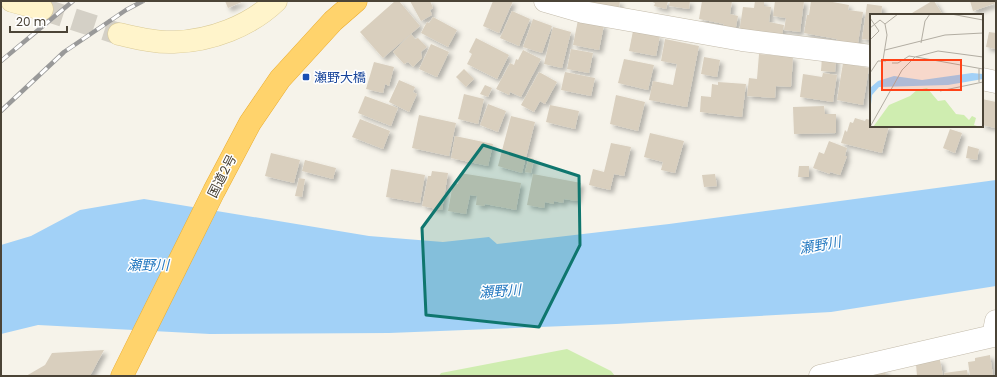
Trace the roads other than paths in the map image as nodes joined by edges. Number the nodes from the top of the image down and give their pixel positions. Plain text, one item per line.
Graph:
1 (12, 1) edge
2 (276, 1) edge
3 (343, 1) edge
4 (356, 1) edge
5 (544, 1) edge
6 (42, 9) tunnel mouth
7 (333, 21) junction
8 (119, 34) tunnel mouth
9 (870, 56) edge
10 (983, 79) edge
11 (996, 82) edge
12 (995, 336) edge
13 (122, 376) edge
14 (820, 376) edge

1 - 6 main road
2 - 8 main road
3 - 7 main road
4 - 7 highway, 国道2号
5 - 9 street
7 - 13 highway, 国道2号
10 - 11 street
12 - 14 street

